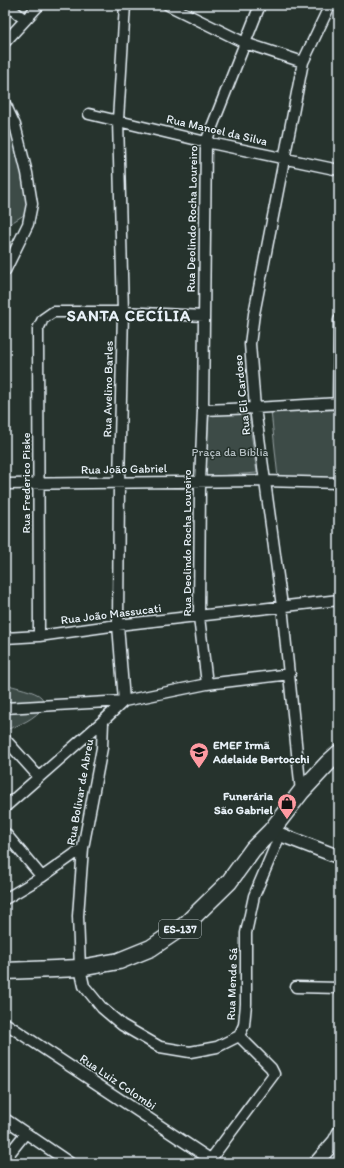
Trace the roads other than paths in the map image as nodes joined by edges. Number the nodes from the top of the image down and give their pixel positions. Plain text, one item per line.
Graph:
1 (7, 5) edge
2 (40, 5) edge
3 (125, 5) edge
4 (168, 5) edge
5 (260, 5) edge
6 (330, 5) edge
7 (25, 20) junction
8 (5, 42) edge
9 (245, 43) junction
10 (303, 62) junction
11 (5, 104) edge
12 (89, 114) dead end
13 (118, 120) junction
14 (206, 142) junction
15 (285, 159) junction
16 (339, 170) edge
17 (5, 271) edge
18 (123, 312) junction
19 (204, 316) junction
20 (339, 320) edge
21 (338, 402) edge
22 (255, 408) junction
23 (203, 410) junction
24 (264, 481) junction
25 (119, 482) junction
26 (200, 482) junction
27 (39, 483) junction
28 (339, 483) edge
29 (5, 484) edge
30 (339, 600) edge
31 (282, 606) junction
32 (199, 617) junction
33 (118, 625) junction
34 (39, 636) junction
35 (5, 638) edge
36 (290, 674) junction
37 (207, 684) junction
38 (124, 701) junction
39 (5, 708) edge
40 (103, 721) junction
41 (5, 739) edge
42 (339, 753) edge
43 (39, 777) junction
44 (301, 792) junction
45 (5, 807) edge
46 (5, 833) edge
47 (276, 833) junction
48 (83, 848) junction
49 (339, 857) edge
50 (42, 877) junction
51 (5, 899) edge
52 (80, 968) junction
53 (5, 971) edge
54 (296, 988) dead end
55 (339, 988) edge
56 (5, 1023) edge
57 (238, 1036) junction
58 (5, 1110) edge
59 (7, 1120) edge
60 (25, 1134) junction
61 (338, 1138) edge
62 (5, 1159) edge
63 (211, 1162) edge
64 (70, 1163) edge
65 (316, 1163) edge

1 - 7 street
2 - 7 street
3 - 13 street, Rua Avelino Barles
4 - 9 street
5 - 9 street, Rua Deolindo Rocha Loureiro
6 - 10 street, Rua Eli Cardoso
7 - 8 street
9 - 10 street
9 - 14 street, Rua Deolindo Rocha Loureiro
10 - 15 street, Rua Eli Cardoso
11 - 17 street
12 - 13 street, Rua Manoel da Silva
13 - 14 street, Rua Manoel da Silva
13 - 18 street, Rua Avelino Barles
14 - 15 street, Rua Manoel da Silva
14 - 19 street, Rua Deolindo Rocha Loureiro
15 - 16 street, Rua Manoel da Silva
15 - 22 street, Rua Eli Cardoso
18 - 19 street
18 - 25 street, Rua Avelino Barles
18 - 27 street, Rua Frederico Piske
19 - 23 street, Rua Deolindo Rocha Loureiro
20 - 21 street
21 - 22 street
22 - 23 street
22 - 24 street, Rua Eli Cardoso
23 - 26 street, Rua Deolindo Rocha Loureiro
24 - 26 street, Rua João Gabriel
24 - 28 street, Rua João Gabriel
24 - 31 street, Rua Eli Cardoso
25 - 26 street, Rua João Gabriel
25 - 27 street, Rua João Gabriel
25 - 33 street, Rua Avelino Barles
26 - 32 street, Rua Deolindo Rocha Loureiro
27 - 29 street, Rua João Gabriel
27 - 34 street, Rua Frederico Piske
30 - 31 street, Rua João Massucati
31 - 32 street, Rua João Massucati
31 - 36 street, Rua Eli Cardoso
32 - 33 street, Rua João Massucati
32 - 37 street, Rua Deolindo Rocha Loureiro
33 - 34 street, Rua João Massucati
33 - 38 street, Rua Avelino Barles
34 - 35 street, Rua João Massucati
36 - 37 street
36 - 44 street, Rua Eli Cardoso
37 - 38 street
38 - 39 street
38 - 40 street
40 - 43 street
40 - 48 street, Rua Bolivar de Abreu
41 - 43 street
42 - 44 main road, ES-137
43 - 45 street
44 - 47 main road, ES-137
46 - 50 street
47 - 49 street
47 - 52 main road, ES-137
47 - 57 street, Rua Mende Sá
48 - 50 street
48 - 52 street, Rua Bolivar de Abreu
50 - 51 street
52 - 53 main road, ES-137
52 - 57 street, Rua Mende Sá
54 - 55 street
56 - 63 street, Rua Luiz Colombi
57 - 63 street
58 - 59 street
59 - 60 street
60 - 62 street
60 - 64 street
61 - 65 street

